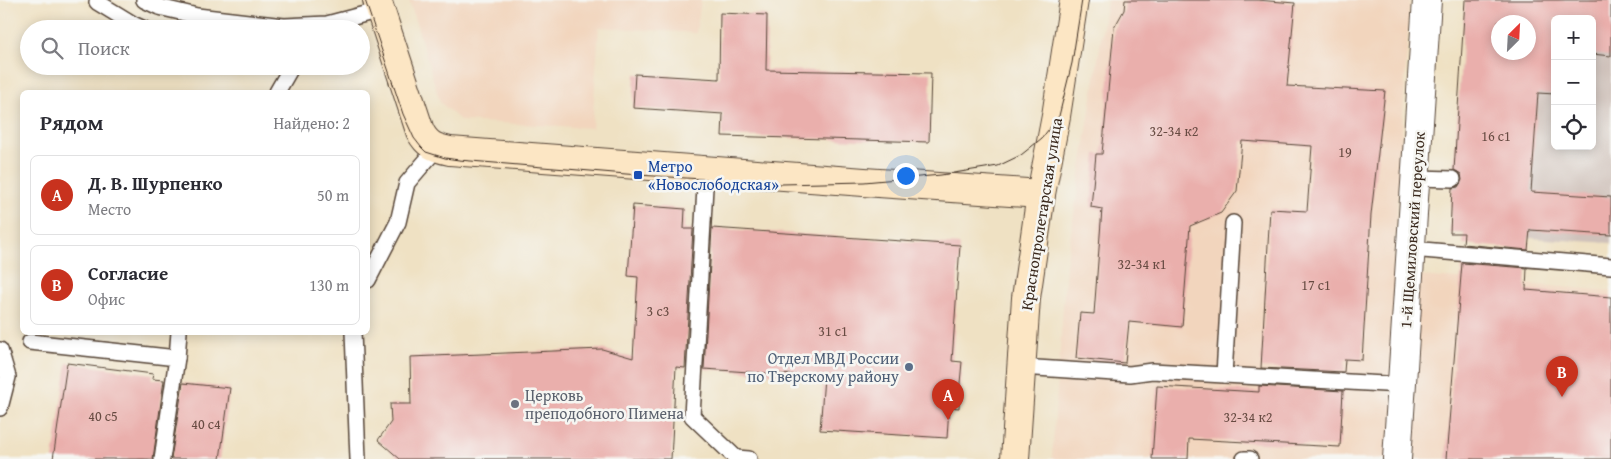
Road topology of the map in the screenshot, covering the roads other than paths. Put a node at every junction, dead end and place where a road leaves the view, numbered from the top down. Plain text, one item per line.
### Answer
1 (144, 0) edge
2 (1074, 0) edge
3 (1428, 0) edge
4 (97, 2) dead end
5 (378, 5) edge
6 (126, 20) edge
7 (232, 20) edge
8 (340, 20) edge
9 (287, 75) edge
10 (278, 90) edge
11 (437, 148) junction
12 (706, 170) junction
13 (1416, 178) junction
14 (1453, 179) dead end
15 (1041, 194) junction
16 (1233, 223) dead end
17 (1411, 249) junction
18 (1611, 266) edge
19 (370, 276) edge
20 (179, 335) edge
21 (353, 335) edge
22 (30, 342) dead end
23 (0, 350) edge
24 (177, 358) junction
25 (1021, 367) junction
26 (1224, 375) junction
27 (1402, 386) junction
28 (0, 408) edge
29 (162, 459) edge
30 (358, 459) edge
31 (749, 459) edge
32 (1015, 459) edge
33 (1244, 459) edge
34 (1250, 459) edge
35 (1397, 459) edge

1 - 7 lane
2 - 15 street, Краснопролетарская улица
3 - 13 street, 1-й Щемиловский переулок
4 - 6 lane
5 - 8 lane
5 - 11 street
9 - 10 lane
11 - 12 street
11 - 19 lane
12 - 15 street
12 - 31 lane
13 - 14 lane
13 - 17 street, 1-й Щемиловский переулок
15 - 25 street, Краснопролетарская улица
16 - 26 lane
17 - 18 lane
17 - 27 street, 1-й Щемиловский переулок
20 - 24 lane
21 - 30 lane
22 - 24 lane
23 - 28 lane
24 - 29 lane
25 - 26 lane
25 - 32 street, Краснопролетарская улица
26 - 27 lane
27 - 35 street, 1-й Щемиловский переулок
33 - 34 lane

